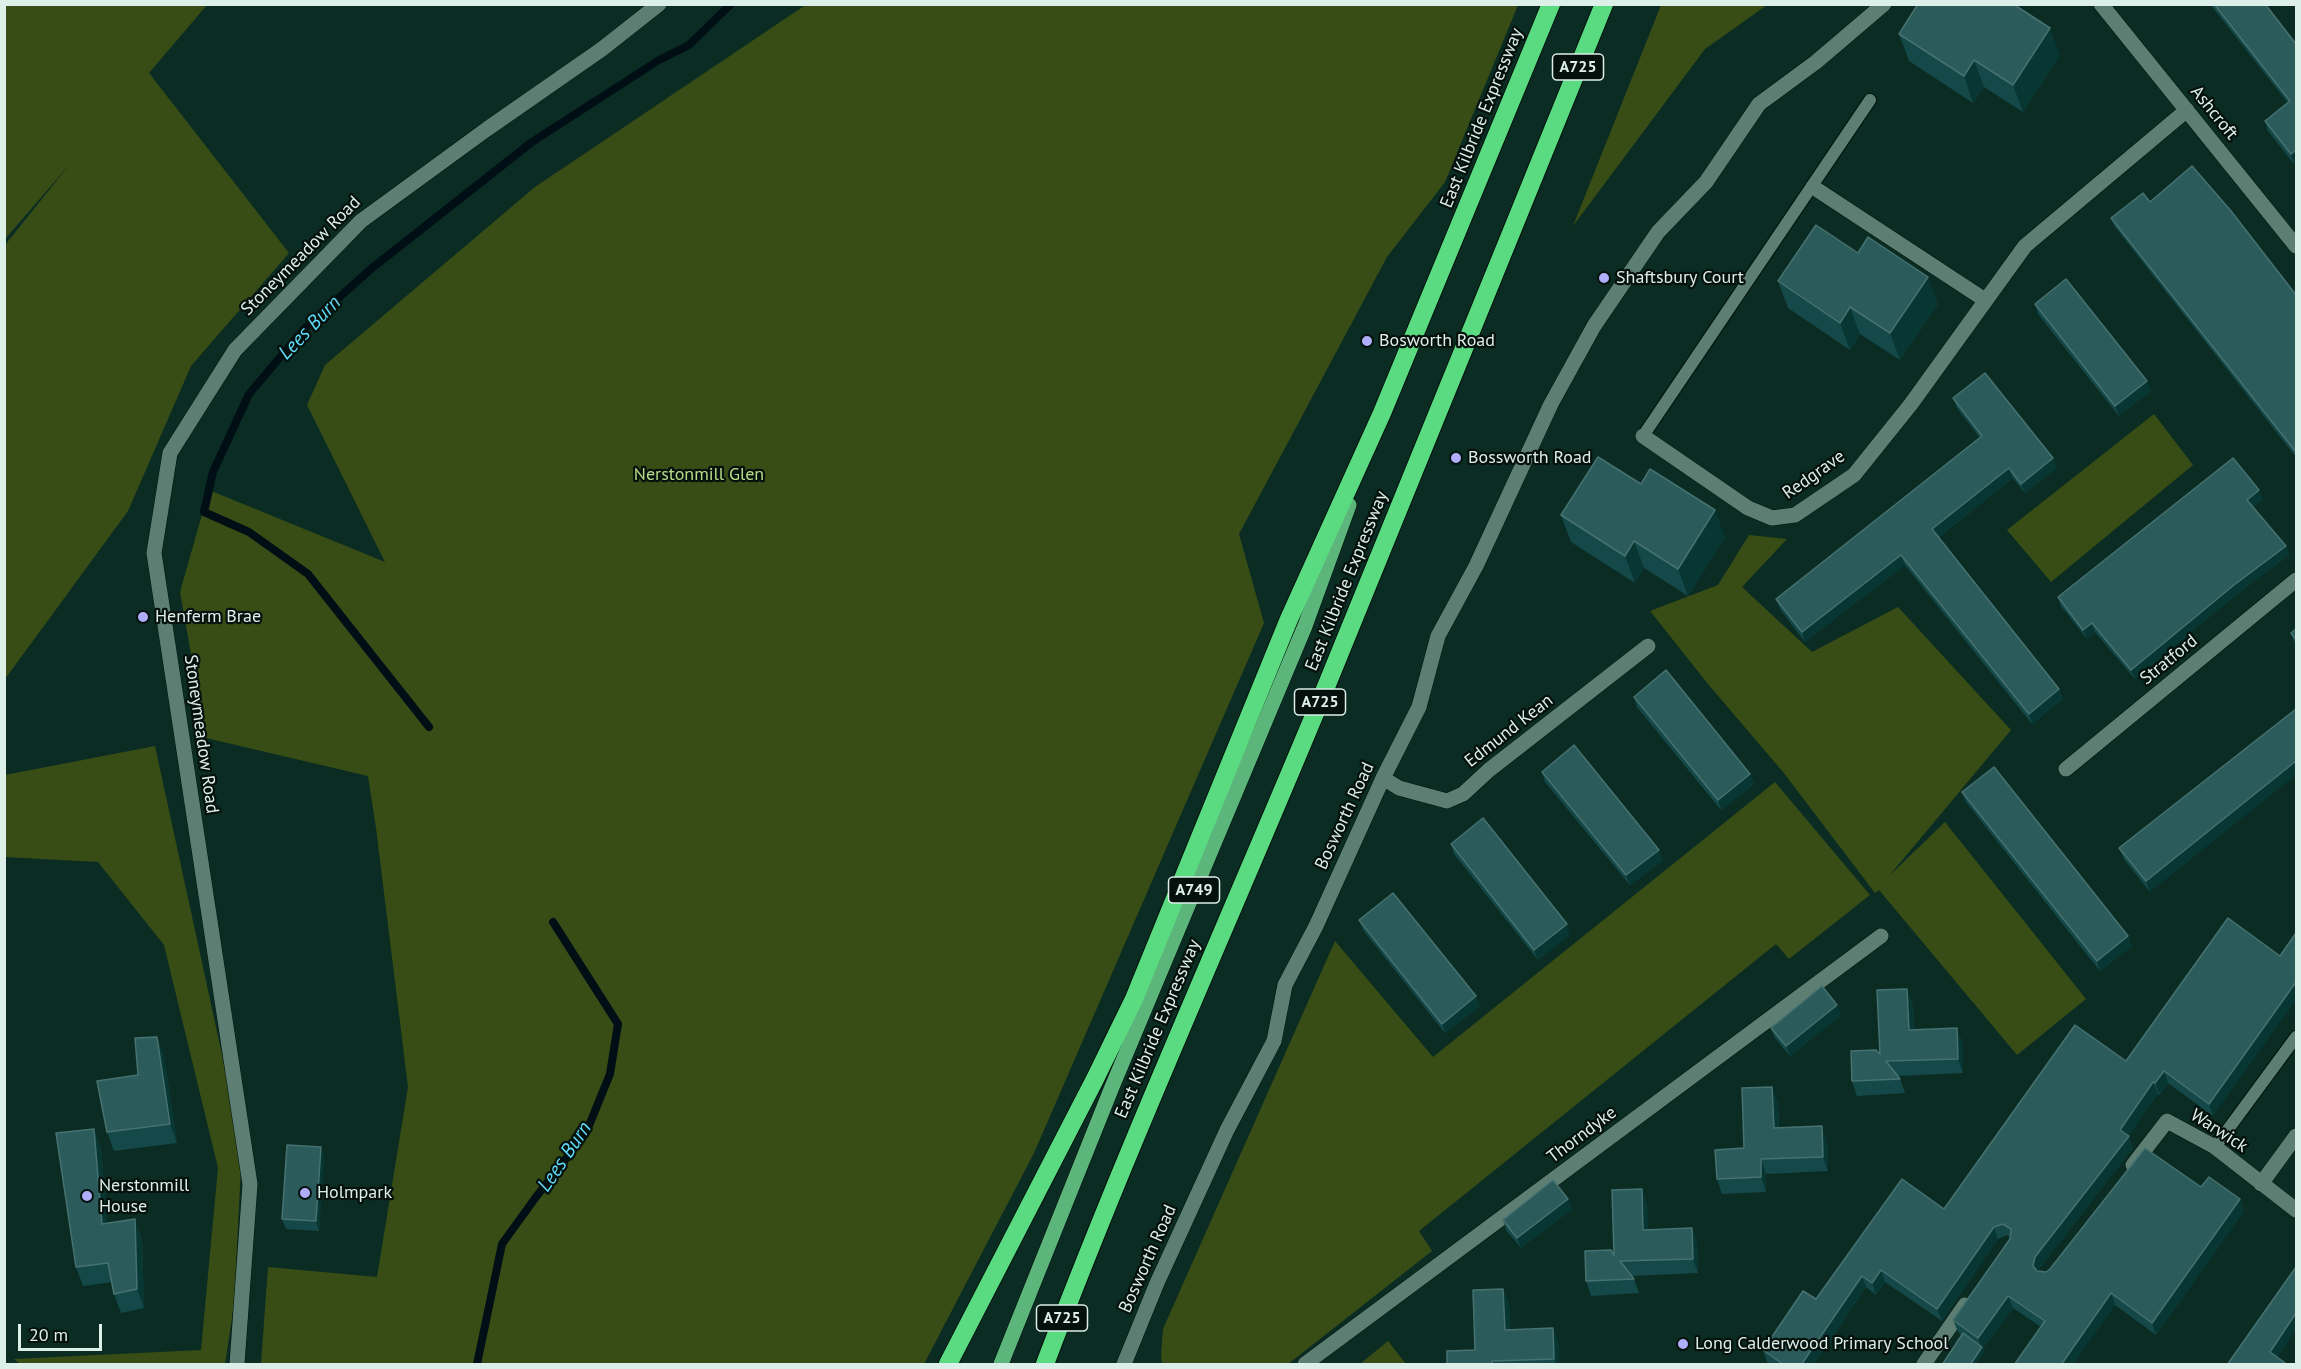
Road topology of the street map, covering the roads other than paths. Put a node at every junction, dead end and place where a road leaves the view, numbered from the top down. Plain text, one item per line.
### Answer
1 (659, 4) edge
2 (1551, 4) edge
3 (1604, 4) edge
4 (1884, 4) edge
5 (2101, 4) edge
6 (1870, 100) dead end
7 (2187, 110) junction
8 (1813, 187) junction
9 (2296, 246) edge
10 (1985, 300) junction
11 (1382, 413) junction
12 (1643, 436) joint
13 (2296, 580) edge
14 (1648, 646) dead end
15 (2066, 769) dead end
16 (1383, 778) junction
17 (1881, 936) dead end
18 (2296, 1038) edge
19 (2296, 1136) edge
20 (2216, 1147) junction
21 (2125, 1175) edge
22 (2260, 1184) junction
23 (2296, 1210) edge
24 (1080, 1271) junction
25 (1974, 1291) edge
26 (237, 1365) edge
27 (948, 1365) edge
28 (1001, 1365) edge
29 (1039, 1365) edge
30 (1045, 1365) edge
31 (1124, 1365) edge
32 (1305, 1365) edge
33 (1924, 1365) edge

1 - 26 street, Stoneymeadow Road
2 - 11 highway, East Kilbride Expressway / A725
3 - 24 highway, East Kilbride Expressway / A725
4 - 16 street, Bosworth Road
5 - 7 street, Ashcroft
6 - 8 lane
7 - 9 street, Ashcroft
7 - 10 street, Redgrave
8 - 10 street
8 - 12 lane
10 - 12 street, Redgrave
11 - 27 highway, East Kilbride Expressway / A725
11 - 28 main road, East Kilbride Expressway / A749
13 - 15 street, Stratford
14 - 16 street, Edmund Kean
16 - 31 street, Bosworth Road
17 - 32 street, Thorndyke
18 - 20 lane
19 - 22 street
20 - 21 street, Warwick
20 - 22 street, Warwick
22 - 23 street, Warwick
24 - 29 main road, East Kilbride Expressway
24 - 30 highway, East Kilbride Expressway / A725
25 - 33 street

